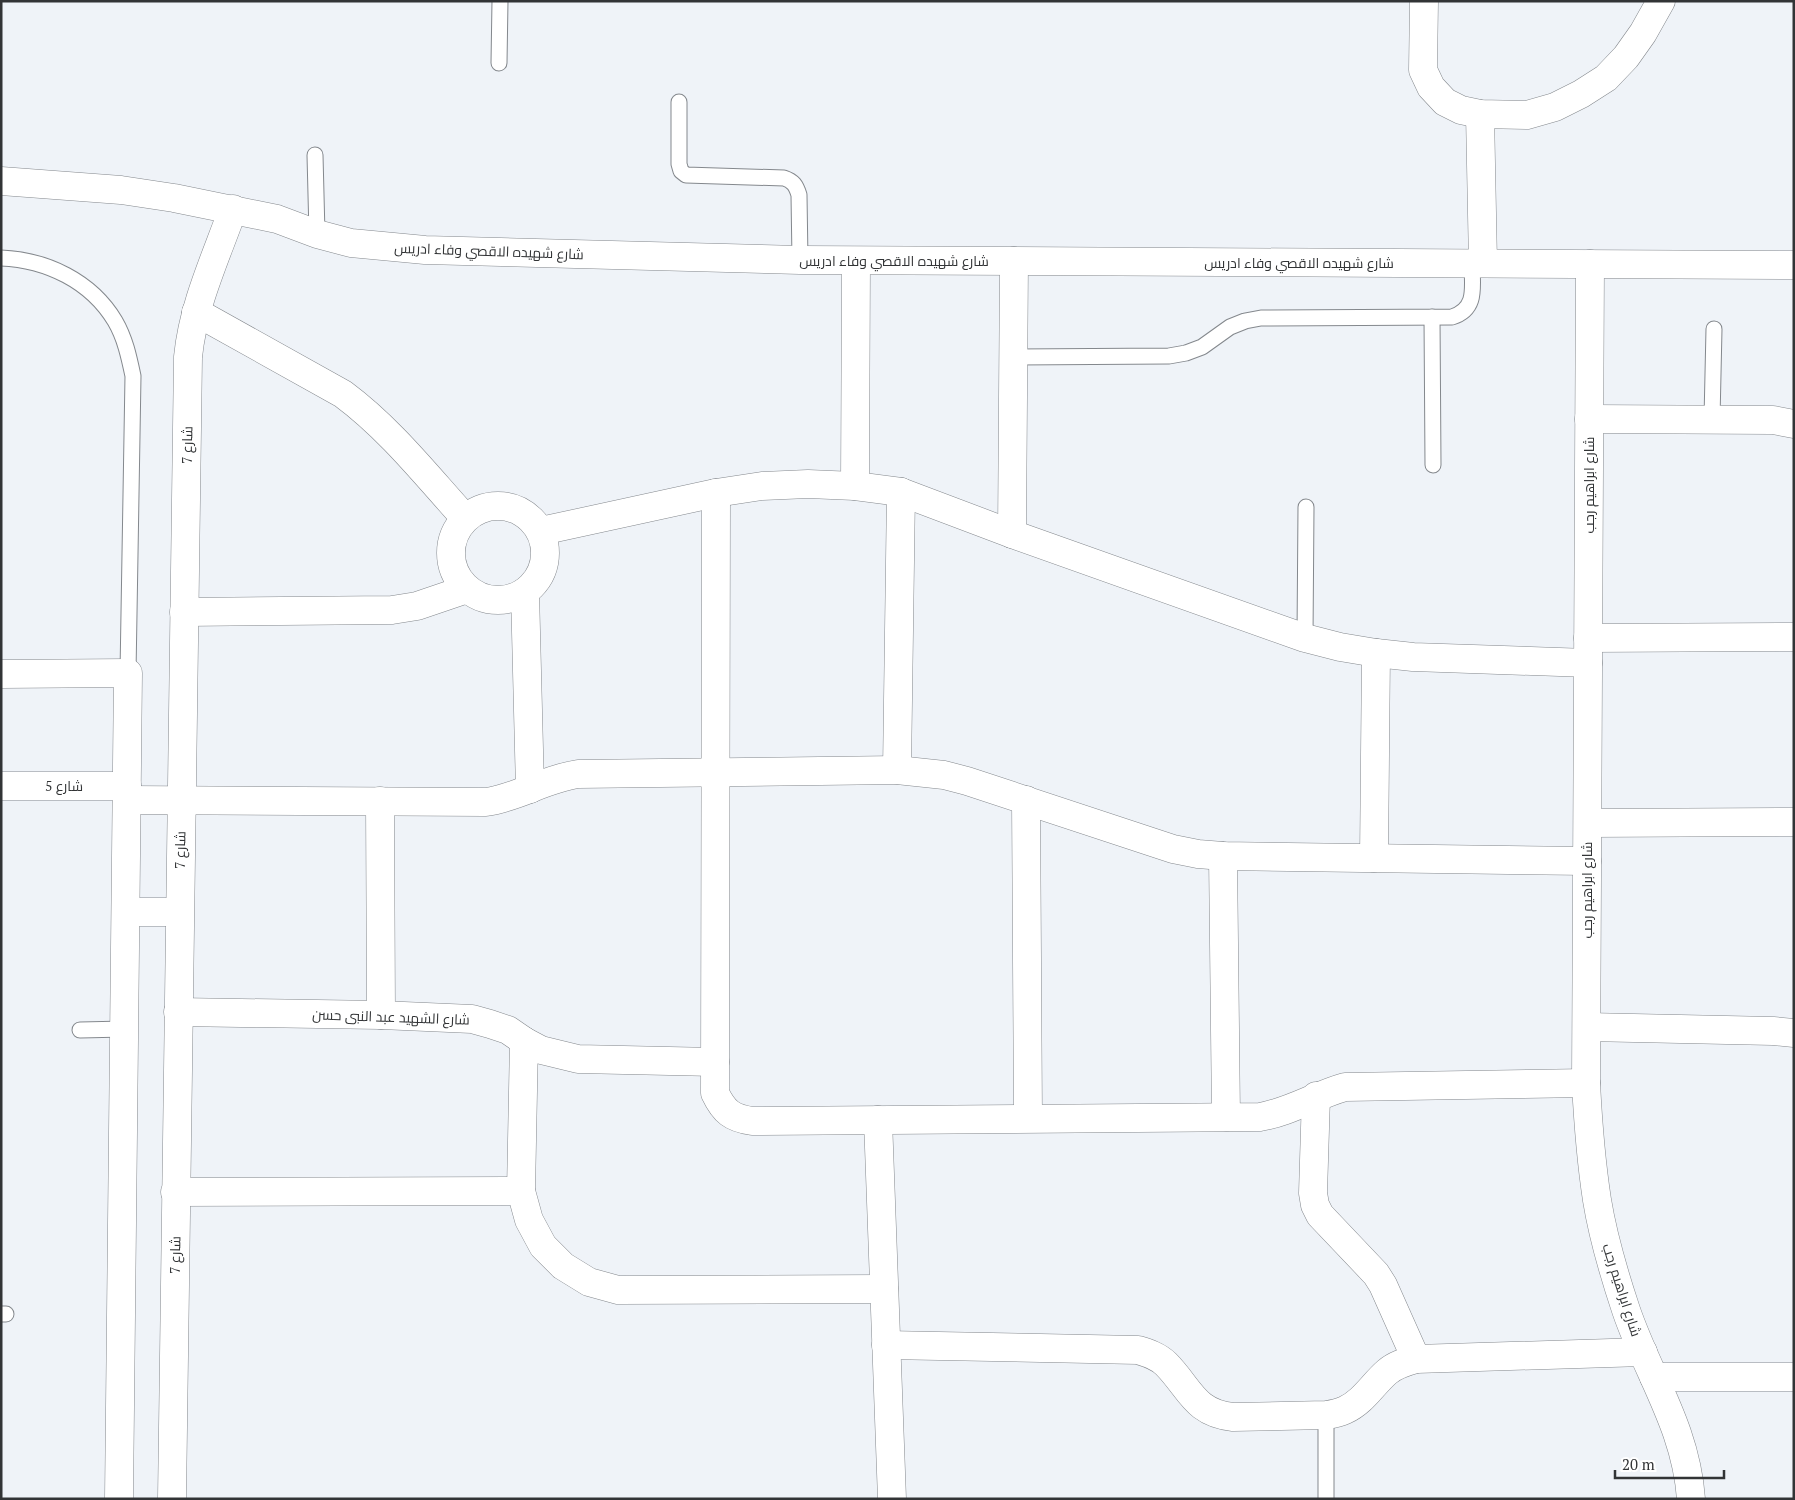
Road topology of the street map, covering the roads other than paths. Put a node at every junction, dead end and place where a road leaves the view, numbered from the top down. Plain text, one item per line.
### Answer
1 (500, 1) edge
2 (1424, 1) edge
3 (1661, 1) edge
4 (499, 64) dead end
5 (679, 102) dead end
6 (1480, 114) junction
7 (315, 155) dead end
8 (1, 181) edge
9 (233, 209) junction
10 (318, 234) junction
11 (1, 258) edge
12 (800, 260) junction
13 (856, 260) junction
14 (1014, 261) junction
15 (1477, 264) junction
16 (1590, 264) junction
17 (1794, 265) edge
18 (196, 312) junction
19 (1432, 317) junction
20 (1714, 329) dead end
21 (1014, 357) junction
22 (1589, 418) junction
23 (1712, 419) junction
24 (1794, 424) edge
25 (1433, 465) dead end
26 (855, 486) junction
27 (900, 492) junction
28 (716, 493) junction
29 (1306, 506) dead end
30 (465, 518) junction
31 (541, 531) junction
32 (1012, 534) junction
33 (467, 588) junction
34 (525, 592) junction
35 (184, 612) junction
36 (1794, 637) edge
37 (1305, 638) junction
38 (1588, 651) junction
39 (1376, 653) junction
40 (128, 673) junction
41 (1, 674) edge
42 (897, 770) junction
43 (716, 772) junction
44 (1, 786) edge
45 (530, 789) junction
46 (127, 793) junction
47 (181, 800) junction
48 (1026, 800) junction
49 (380, 801) junction
50 (1794, 822) edge
51 (1588, 823) junction
52 (1223, 856) junction
53 (1374, 858) junction
54 (1588, 861) junction
55 (126, 912) junction
56 (180, 912) junction
57 (178, 1012) junction
58 (381, 1015) junction
59 (1587, 1027) junction
60 (125, 1029) junction
61 (80, 1030) dead end
62 (1794, 1033) edge
63 (524, 1041) junction
64 (715, 1062) junction
65 (1586, 1083) junction
66 (1316, 1096) junction
67 (1226, 1117) junction
68 (1028, 1118) junction
69 (878, 1120) junction
70 (522, 1191) junction
71 (176, 1192) junction
72 (884, 1289) junction
73 (886, 1345) junction
74 (1643, 1352) junction
75 (1416, 1359) junction
76 (1654, 1377) junction
77 (1794, 1378) edge
78 (1326, 1415) junction
79 (119, 1499) edge
80 (172, 1499) edge
81 (892, 1499) edge
82 (1326, 1499) edge
83 (1691, 1499) edge

1 - 4 lane
2 - 6 street
3 - 6 street
5 - 12 lane
6 - 15 street
7 - 10 lane
8 - 9 street, شارع شهيده الاقصي وفاء ادريس
9 - 10 street, شارع شهيده الاقصي وفاء ادريس
9 - 18 street, شارع 7
10 - 12 street, شارع شهيده الاقصي وفاء ادريس
11 - 40 lane
12 - 13 street, شارع شهيده الاقصي وفاء ادريس
13 - 14 street, شارع شهيده الاقصي وفاء ادريس
13 - 26 street
14 - 15 street, شارع شهيده الاقصي وفاء ادريس
14 - 21 street
15 - 16 street, شارع شهيده الاقصي وفاء ادريس
15 - 19 lane
16 - 17 street, شارع شهيده الاقصي وفاء ادريس
16 - 22 street, شارع ابراهيم رجب
18 - 30 street
18 - 35 street, شارع 7
19 - 21 lane
19 - 25 lane
20 - 23 lane
21 - 32 street
22 - 23 street
22 - 38 street, شارع ابراهيم رجب
23 - 24 street
26 - 27 street
26 - 28 street
27 - 32 street
27 - 42 street
28 - 31 street
28 - 43 street
29 - 37 lane
30 - 31 street
30 - 33 street
31 - 34 street
32 - 37 street
33 - 34 street
33 - 35 street
34 - 45 street
35 - 47 street, شارع 7
36 - 38 street
37 - 39 street
38 - 39 street
38 - 51 street, شارع ابراهيم رجب
39 - 53 street
40 - 41 street
40 - 46 street
42 - 43 street, شارع 5
42 - 48 street, شارع 5
43 - 45 street, شارع 5
43 - 64 street
44 - 46 street, شارع 5
45 - 49 street, شارع 5
46 - 47 street, شارع 5
46 - 55 street
47 - 49 street, شارع 5
47 - 56 street, شارع 7
48 - 52 street, شارع 5
48 - 68 street
49 - 58 street
50 - 51 street
51 - 54 street, شارع ابراهيم رجب
52 - 53 street, شارع 5
52 - 67 street
53 - 54 street, شارع 5
54 - 59 street, شارع ابراهيم رجب
55 - 56 street
55 - 60 street
56 - 57 street, شارع 7
57 - 58 street, شارع الشهيد عبد النبى حسن
57 - 71 street, شارع 7
58 - 63 street, شارع الشهيد عبد النبى حسن
59 - 62 street
59 - 65 street, شارع ابراهيم رجب
60 - 61 lane
60 - 79 street
63 - 64 street, شارع الشهيد عبد النبى حسن
63 - 70 street
64 - 69 street
65 - 66 street
65 - 74 street, شارع ابراهيم رجب
66 - 67 street
66 - 75 street
67 - 68 street
68 - 69 street
69 - 72 street
70 - 71 street
70 - 72 street
71 - 80 street, شارع 7
72 - 73 street
73 - 78 street
73 - 81 street
74 - 75 street
74 - 76 street, شارع ابراهيم رجب
75 - 78 street
76 - 77 street
76 - 83 street, شارع ابراهيم رجب
78 - 82 lane

